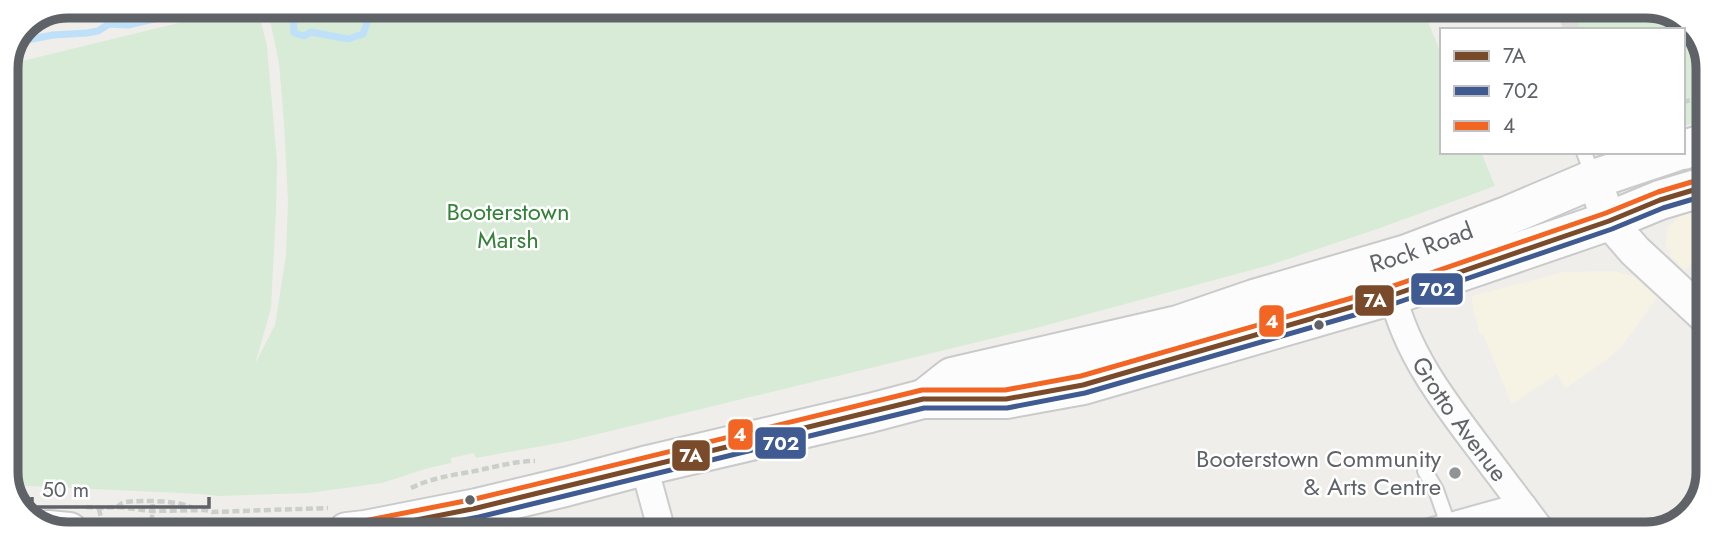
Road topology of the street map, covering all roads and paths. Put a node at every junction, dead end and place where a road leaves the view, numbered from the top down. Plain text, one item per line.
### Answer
1 (1663, 154) edge
2 (1589, 166) edge
3 (1695, 189) edge
4 (1609, 220) junction
5 (1393, 295) junction
6 (1696, 307) edge
7 (923, 399) junction
8 (644, 466) junction
9 (478, 470) dead end
10 (1425, 471) dead end
11 (405, 491) dead end
12 (153, 506) junction
13 (1523, 506) junction
14 (117, 507) junction
15 (99, 508) junction
16 (194, 510) junction
17 (46, 516) edge
18 (77, 519) edge
19 (102, 522) edge
20 (152, 522) edge
21 (325, 522) edge
22 (376, 522) edge
23 (659, 522) edge
24 (1438, 522) edge
25 (1466, 522) edge
26 (1535, 522) edge

1 - 2 main road, Rock Road
2 - 4 street
2 - 7 main road, Rock Road
3 - 4 main road, Rock Road
4 - 5 main road, Rock Road
4 - 6 street
5 - 7 main road, Rock Road
5 - 13 street, Grotto Avenue
7 - 8 main road, Rock Road
8 - 22 main road, Rock Road
8 - 23 street
9 - 11 path
10 - 24 lane
12 - 14 path
12 - 14 path
12 - 16 path
12 - 16 path
12 - 20 path
13 - 25 street
13 - 26 street, Grotto Avenue
14 - 15 path
15 - 18 path
15 - 19 path
16 - 21 path
17 - 18 main road

